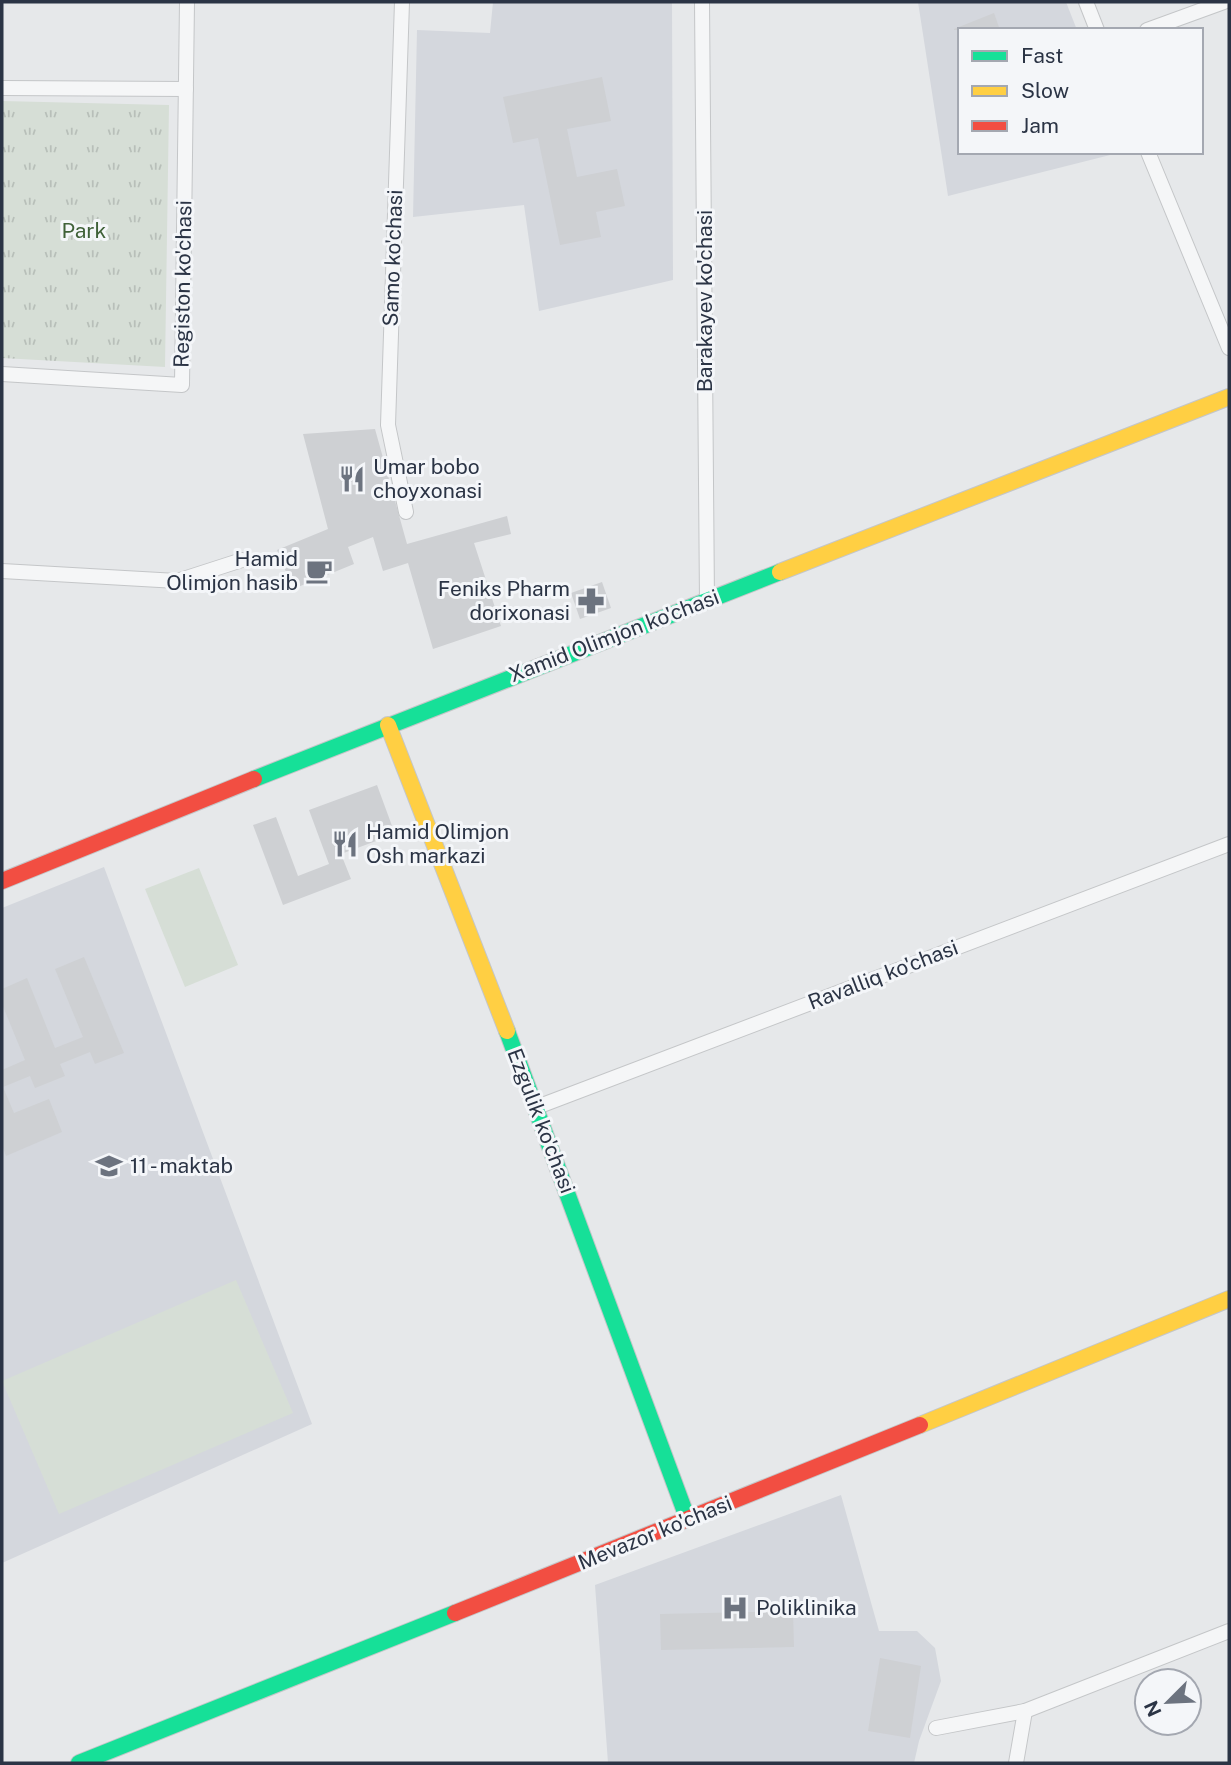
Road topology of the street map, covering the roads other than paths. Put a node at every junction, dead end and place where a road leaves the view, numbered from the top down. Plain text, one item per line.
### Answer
1 (187, 2) edge
2 (402, 2) edge
3 (702, 2) edge
4 (1086, 2) edge
5 (1224, 2) edge
6 (1096, 28) edge
7 (1152, 28) edge
8 (2, 88) edge
9 (186, 89) junction
10 (1149, 154) edge
11 (1229, 348) edge
12 (2, 374) edge
13 (1229, 397) edge
14 (406, 512) dead end
15 (242, 559) dead end
16 (2, 571) edge
17 (707, 601) junction
18 (388, 724) junction
19 (1229, 844) edge
20 (2, 881) edge
21 (537, 1107) junction
22 (1229, 1299) edge
23 (688, 1520) junction
24 (1229, 1631) edge
25 (1025, 1711) junction
26 (936, 1728) dead end
27 (79, 1763) edge
28 (1016, 1763) edge

1 - 9 street, Registon ko'chasi
2 - 14 street, Samo ko'chasi
3 - 17 street, Barakayev ko'chasi
4 - 6 street
5 - 7 street
8 - 9 street
9 - 12 street, Registon ko'chasi
10 - 11 street
13 - 17 street, Xamid Olimjon ko'chasi
15 - 16 street
17 - 18 street, Xamid Olimjon ko'chasi
18 - 20 street, Xamid Olimjon ko'chasi
18 - 21 street, Ezgulik ko'chasi
19 - 21 street, Ravalliq ko'chasi
21 - 23 street, Ezgulik ko'chasi
22 - 23 street, Mevazor ko'chasi
23 - 27 street, Mevazor ko'chasi
24 - 25 street
25 - 26 street
25 - 28 street

